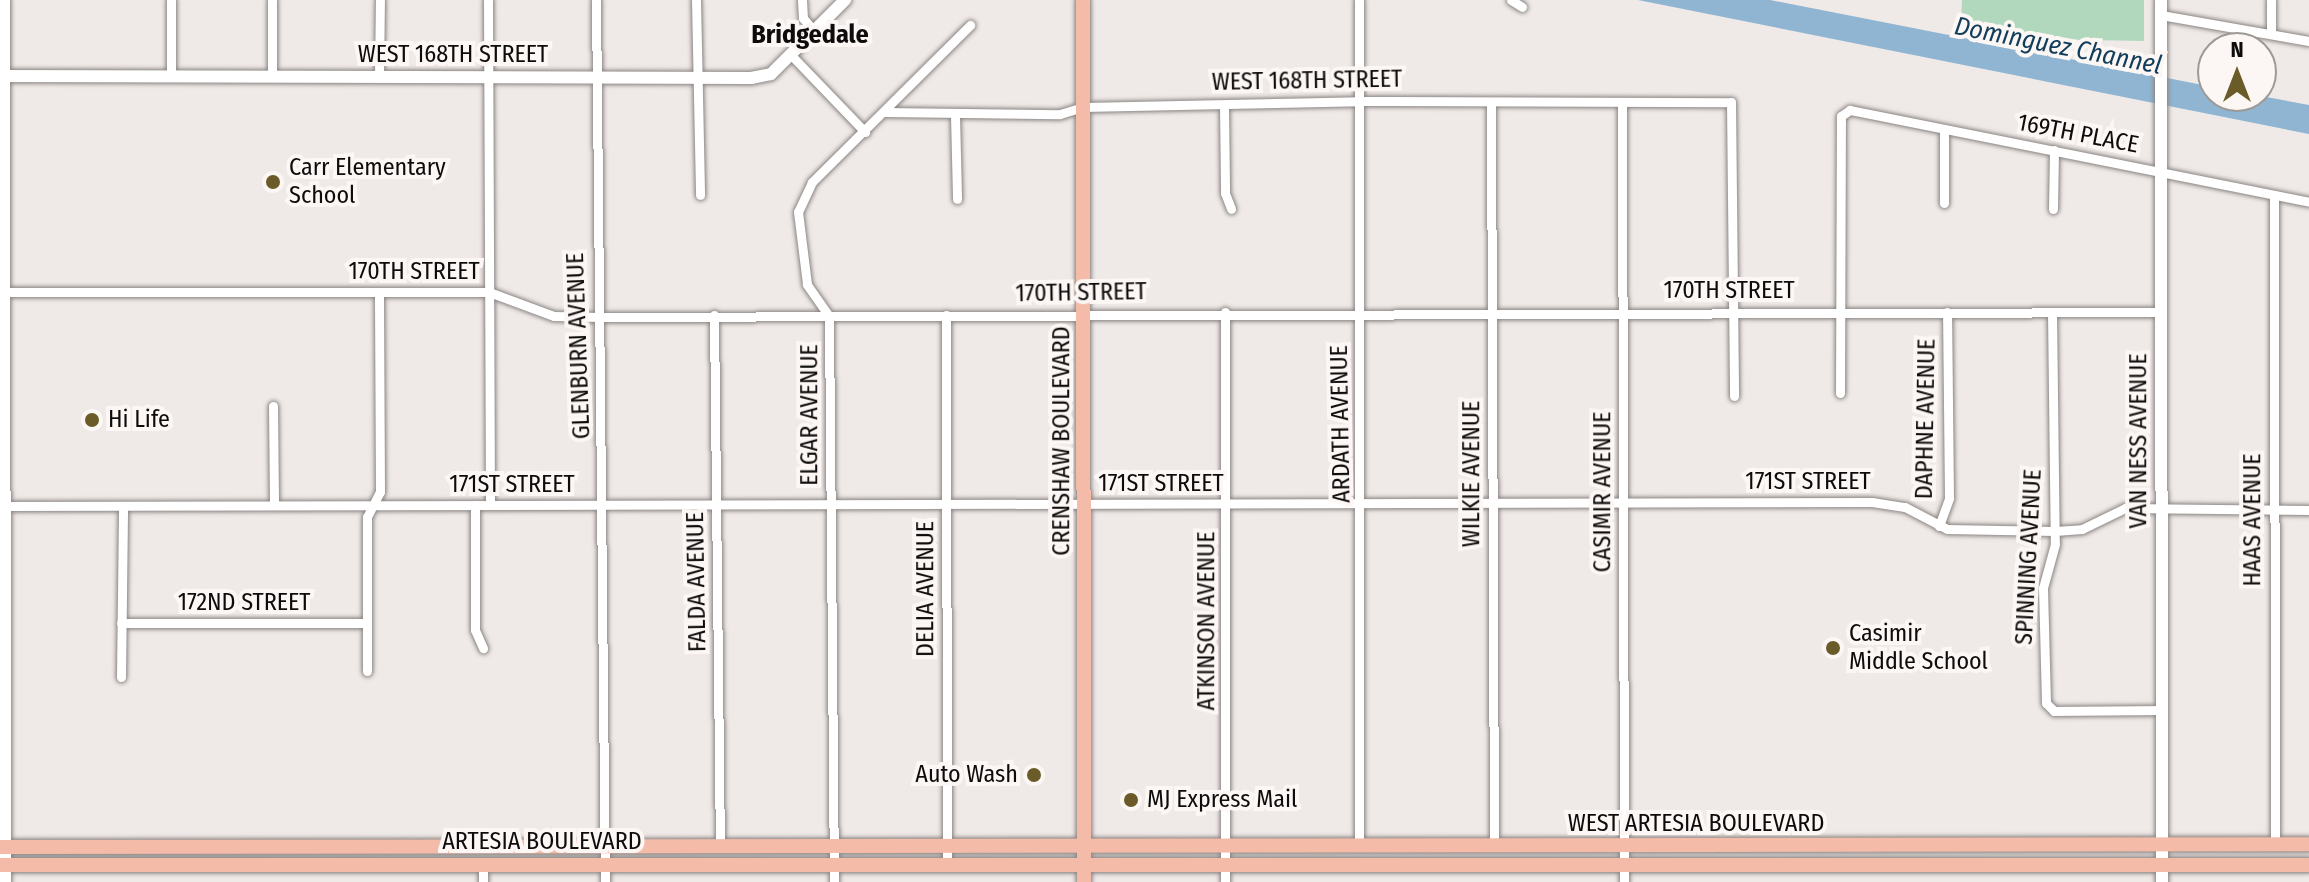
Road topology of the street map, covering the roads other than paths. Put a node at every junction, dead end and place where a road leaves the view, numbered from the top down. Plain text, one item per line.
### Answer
1 (4, 0) edge
2 (171, 0) edge
3 (272, 0) edge
4 (380, 0) edge
5 (488, 0) edge
6 (596, 0) edge
7 (696, 0) edge
8 (802, 0) edge
9 (845, 0) edge
10 (1083, 0) edge
11 (1359, 0) edge
12 (1511, 0) edge
13 (2161, 0) edge
14 (2271, 0) edge
15 (1522, 7) dead end
16 (2161, 15) junction
17 (970, 25) dead end
18 (814, 31) junction
19 (2265, 32) edge
20 (2271, 32) edge
21 (2277, 34) edge
22 (2309, 41) edge
23 (791, 55) junction
24 (2, 76) edge
25 (171, 77) junction
26 (272, 77) junction
27 (379, 77) junction
28 (488, 77) junction
29 (596, 78) junction
30 (696, 78) junction
31 (1360, 101) junction
32 (1491, 102) junction
33 (1622, 102) junction
34 (1224, 105) junction
35 (1083, 107) junction
36 (886, 112) junction
37 (955, 115) junction
38 (1944, 129) junction
39 (865, 132) junction
40 (2054, 150) junction
41 (2162, 171) junction
42 (700, 195) dead end
43 (2274, 195) junction
44 (957, 199) dead end
45 (2309, 202) edge
46 (1944, 203) dead end
47 (1231, 209) dead end
48 (2053, 209) dead end
49 (7, 292) junction
50 (379, 292) junction
51 (489, 292) junction
52 (1493, 311) junction
53 (1623, 311) junction
54 (1732, 311) junction
55 (1840, 311) junction
56 (1225, 312) junction
57 (1947, 312) junction
58 (2052, 312) junction
59 (2161, 312) junction
60 (1084, 313) junction
61 (1359, 313) junction
62 (714, 315) junction
63 (946, 315) junction
64 (829, 316) junction
65 (600, 317) junction
66 (1840, 393) dead end
67 (1734, 396) dead end
68 (273, 406) dead end
69 (1623, 502) junction
70 (946, 503) junction
71 (1084, 503) junction
72 (1362, 503) junction
73 (716, 504) junction
74 (830, 504) junction
75 (1227, 504) junction
76 (1492, 504) junction
77 (274, 505) junction
78 (377, 505) junction
79 (475, 505) junction
80 (490, 505) junction
81 (603, 505) junction
82 (2, 506) edge
83 (123, 506) junction
84 (2161, 508) junction
85 (2273, 510) junction
86 (2309, 510) edge
87 (1939, 526) junction
88 (2055, 531) junction
89 (121, 623) junction
90 (367, 623) junction
91 (2, 626) edge
92 (483, 648) dead end
93 (367, 671) dead end
94 (121, 677) dead end
95 (2162, 710) junction
96 (2162, 844) junction
97 (2275, 844) junction
98 (2309, 844) edge
99 (1225, 846) junction
100 (1494, 846) junction
101 (1624, 846) junction
102 (3, 847) edge
103 (833, 847) junction
104 (947, 847) junction
105 (1084, 847) junction
106 (1359, 847) junction
107 (720, 848) junction
108 (606, 856) junction
109 (483, 864) junction
110 (833, 864) junction
111 (947, 864) junction
112 (1624, 864) junction
113 (2162, 864) junction
114 (3, 865) edge
115 (1084, 865) junction
116 (1225, 865) junction
117 (2309, 865) edge
118 (5, 882) edge
119 (483, 882) edge
120 (605, 882) edge
121 (834, 882) edge
122 (1084, 882) edge
123 (1225, 882) edge
124 (1624, 882) edge
125 (2162, 882) edge

1 - 24 street
2 - 25 street
3 - 26 street
4 - 27 street
5 - 28 street
6 - 29 street, GLENBURN AVENUE
7 - 30 street
8 - 18 street
9 - 18 street, WEST 168TH STREET
10 - 35 main road, CRENSHAW BOULEVARD
11 - 31 street, ARDATH AVENUE
12 - 15 street
13 - 16 street, VAN NESS AVENUE
14 - 20 street
16 - 19 street
16 - 41 street, VAN NESS AVENUE
17 - 36 street, ELGAR AVENUE
18 - 23 street, WEST 168TH STREET
21 - 22 street
23 - 30 street, WEST 168TH STREET
23 - 39 street
24 - 25 street, WEST 168TH STREET
24 - 49 street
25 - 26 street, WEST 168TH STREET
26 - 27 street, WEST 168TH STREET
27 - 28 street, WEST 168TH STREET
28 - 29 street, WEST 168TH STREET
28 - 51 street
29 - 30 street, WEST 168TH STREET
29 - 65 street, GLENBURN AVENUE
30 - 42 street
31 - 32 street, WEST 168TH STREET
31 - 34 street, WEST 168TH STREET
31 - 61 street, ARDATH AVENUE
32 - 33 street, WEST 168TH STREET
32 - 52 street, WILKIE AVENUE
33 - 53 street, CASIMIR AVENUE
33 - 54 street, WEST 168TH STREET
34 - 35 street, WEST 168TH STREET
34 - 47 street
35 - 37 street, WEST 168TH STREET
35 - 60 main road, CRENSHAW BOULEVARD
36 - 37 street, WEST 168TH STREET
36 - 39 street, ELGAR AVENUE
37 - 44 street
38 - 40 street, 169TH PLACE
38 - 46 street
38 - 55 street, 169TH PLACE
39 - 64 street, ELGAR AVENUE
40 - 41 street, 169TH PLACE
40 - 48 street
41 - 43 street, 169TH PLACE
41 - 59 street, VAN NESS AVENUE
43 - 45 street, 169TH PLACE
43 - 85 street, HAAS AVENUE
49 - 50 street, 170TH STREET
49 - 82 street
50 - 51 street, 170TH STREET
50 - 78 street
51 - 65 street, 170TH STREET
51 - 80 street
52 - 53 street, 170TH STREET
52 - 61 street, 170TH STREET
52 - 76 street, WILKIE AVENUE
53 - 54 street, 170TH STREET
53 - 69 street, CASIMIR AVENUE
54 - 55 street, 170TH STREET
54 - 67 street
55 - 57 street, 170TH STREET
55 - 66 street
56 - 60 street, 170TH STREET
56 - 61 street, 170TH STREET
56 - 75 street, ATKINSON AVENUE
57 - 58 street, 170TH STREET
57 - 87 street, DAPHNE AVENUE
58 - 59 street, 170TH STREET
58 - 88 street, SPINNING AVENUE
59 - 84 street, VAN NESS AVENUE
60 - 63 street, 170TH STREET
60 - 71 main road, CRENSHAW BOULEVARD
61 - 72 street, ARDATH AVENUE
62 - 64 street, 170TH STREET
62 - 65 street, 170TH STREET
62 - 73 street, FALDA AVENUE
63 - 64 street, 170TH STREET
63 - 70 street, DELIA AVENUE
64 - 74 street, ELGAR AVENUE
65 - 81 street, GLENBURN AVENUE
68 - 77 street
69 - 76 street, 171ST STREET
69 - 87 street, 171ST STREET
69 - 101 street, CASIMIR AVENUE
70 - 71 street, 171ST STREET
70 - 74 street, 171ST STREET
70 - 104 street, DELIA AVENUE
71 - 75 street, 171ST STREET
71 - 105 main road, CRENSHAW BOULEVARD
72 - 75 street, 171ST STREET
72 - 76 street, 171ST STREET
72 - 106 street, ARDATH AVENUE
73 - 74 street, 171ST STREET
73 - 81 street, 171ST STREET
73 - 107 street, FALDA AVENUE
74 - 103 street, ELGAR AVENUE
75 - 99 street, ATKINSON AVENUE
76 - 100 street, WILKIE AVENUE
77 - 78 street, 171ST STREET
77 - 83 street, 171ST STREET
78 - 79 street, 171ST STREET
78 - 90 street
79 - 80 street, 171ST STREET
79 - 92 street
80 - 81 street, 171ST STREET
81 - 108 street, GLENBURN AVENUE
82 - 83 street, 171ST STREET
82 - 91 street
83 - 89 street
84 - 85 street, 171ST STREET
84 - 88 street, 171ST STREET
84 - 95 street, VAN NESS AVENUE
85 - 86 street, 171ST STREET
85 - 97 street, HAAS AVENUE
87 - 88 street, 171ST STREET
88 - 95 street, SPINNING AVENUE
89 - 90 street, 172ND STREET
89 - 94 street
90 - 93 street
91 - 102 street
95 - 96 street, VAN NESS AVENUE
96 - 97 main road, WEST ARTESIA BOULEVARD
96 - 101 main road, WEST ARTESIA BOULEVARD
96 - 113 street, VAN NESS AVENUE
97 - 98 main road, WEST ARTESIA BOULEVARD
99 - 105 main road, WEST ARTESIA BOULEVARD
99 - 106 main road, WEST ARTESIA BOULEVARD
99 - 116 street, ATKINSON AVENUE
100 - 101 main road, WEST ARTESIA BOULEVARD
100 - 106 main road, WEST ARTESIA BOULEVARD
101 - 112 street, CASIMIR AVENUE
102 - 108 main road, ARTESIA BOULEVARD
102 - 114 street
103 - 104 main road, ARTESIA BOULEVARD
103 - 107 main road, ARTESIA BOULEVARD
103 - 110 street, ELGAR AVENUE
104 - 105 main road, ARTESIA BOULEVARD
104 - 111 street, DELIA AVENUE
105 - 115 main road, CRENSHAW BOULEVARD
107 - 108 main road, ARTESIA BOULEVARD
108 - 109 main road, ARTESIA BOULEVARD
108 - 110 main road, ARTESIA BOULEVARD
108 - 120 street, GLENBURN AVENUE
109 - 114 main road, ARTESIA BOULEVARD
109 - 119 street
110 - 111 main road, ARTESIA BOULEVARD
110 - 121 street, ELGAR AVENUE
111 - 115 main road, ARTESIA BOULEVARD
112 - 113 main road, WEST ARTESIA BOULEVARD
112 - 116 main road, WEST ARTESIA BOULEVARD
112 - 124 street, CASIMIR AVENUE
113 - 117 main road, WEST ARTESIA BOULEVARD
113 - 125 street, VAN NESS AVENUE
114 - 118 street
115 - 116 main road, WEST ARTESIA BOULEVARD
115 - 122 main road, CRENSHAW BOULEVARD
116 - 123 street, ATKINSON AVENUE

